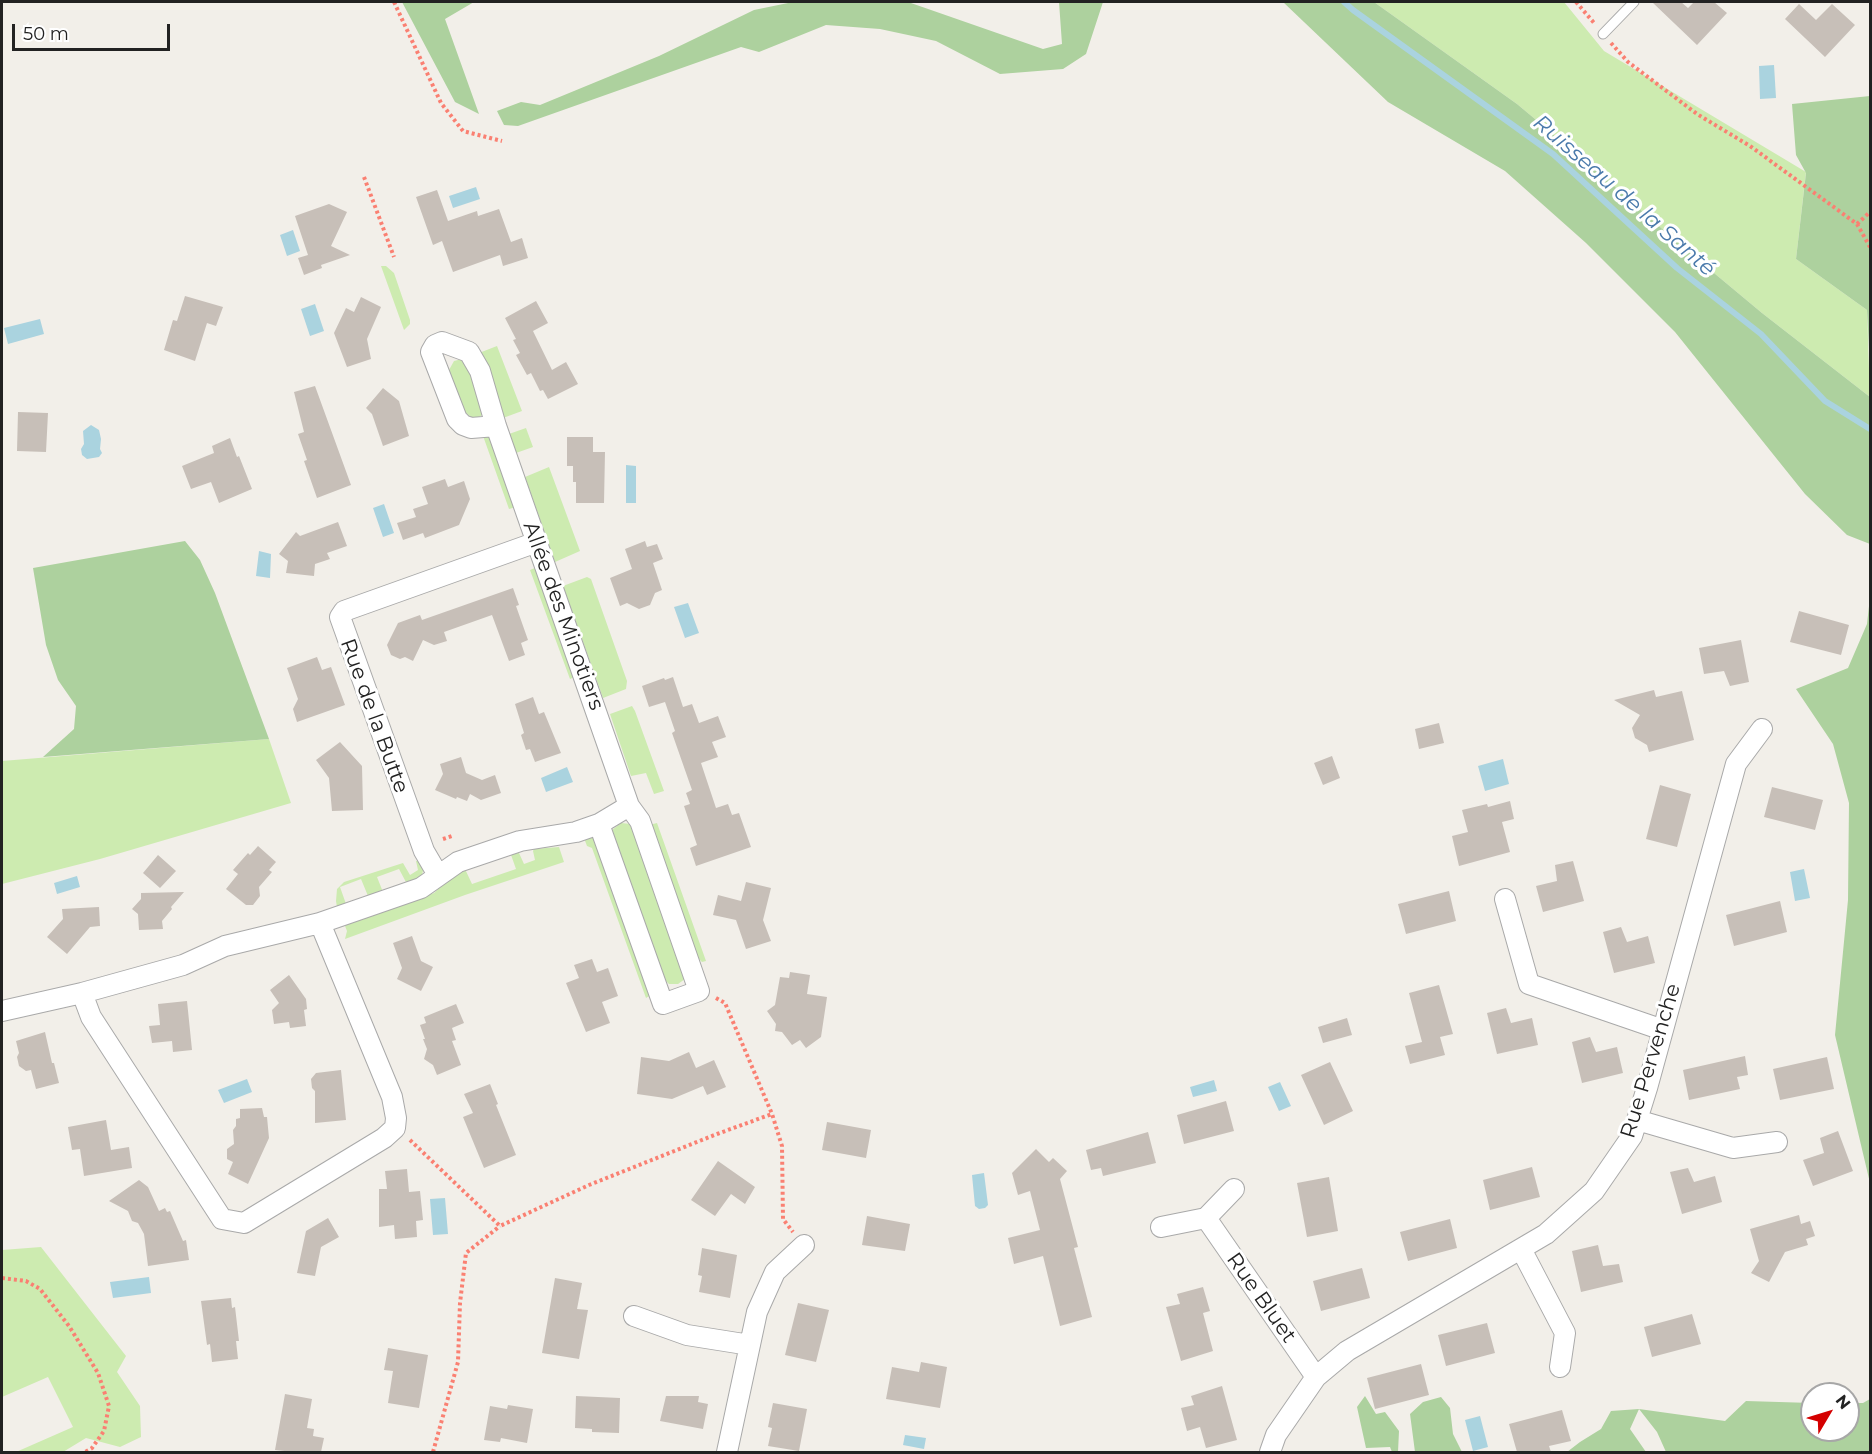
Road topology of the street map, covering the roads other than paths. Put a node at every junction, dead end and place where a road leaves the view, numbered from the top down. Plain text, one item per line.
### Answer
1 (1634, 2) edge
2 (1603, 34) road end
3 (496, 426) dead end
4 (537, 542) junction
5 (1762, 729) dead end
6 (629, 806) junction
7 (599, 824) junction
8 (438, 875) junction
9 (1505, 899) dead end
10 (320, 923) junction
11 (82, 993) junction
12 (2, 1011) edge
13 (1663, 1030) junction
14 (1637, 1120) junction
15 (1777, 1142) dead end
16 (1234, 1189) dead end
17 (1206, 1218) junction
18 (1161, 1227) dead end
19 (804, 1245) road end
20 (1521, 1249) junction
21 (634, 1316) dead end
22 (750, 1345) junction
23 (1560, 1367) dead end
24 (1316, 1377) junction
25 (727, 1452) edge
26 (1270, 1452) edge

1 - 2 lane
3 - 4 street, Allée des Minotiers
4 - 6 street, Allée des Minotiers
4 - 8 street, Rue de la Butte
5 - 13 street, Rue Pervenche
6 - 7 street
6 - 7 street, Allée des Minotiers
7 - 8 street
8 - 10 street
9 - 13 street
10 - 11 street
10 - 11 street
11 - 12 street
13 - 14 street, Rue Pervenche
14 - 15 street
14 - 20 street, Rue Pervenche
16 - 17 street
17 - 18 street
17 - 24 street, Rue Bluet
19 - 22 street
20 - 23 street
20 - 24 street, Rue Pervenche
21 - 22 street
22 - 25 street
24 - 26 street, Rue Pervenche

